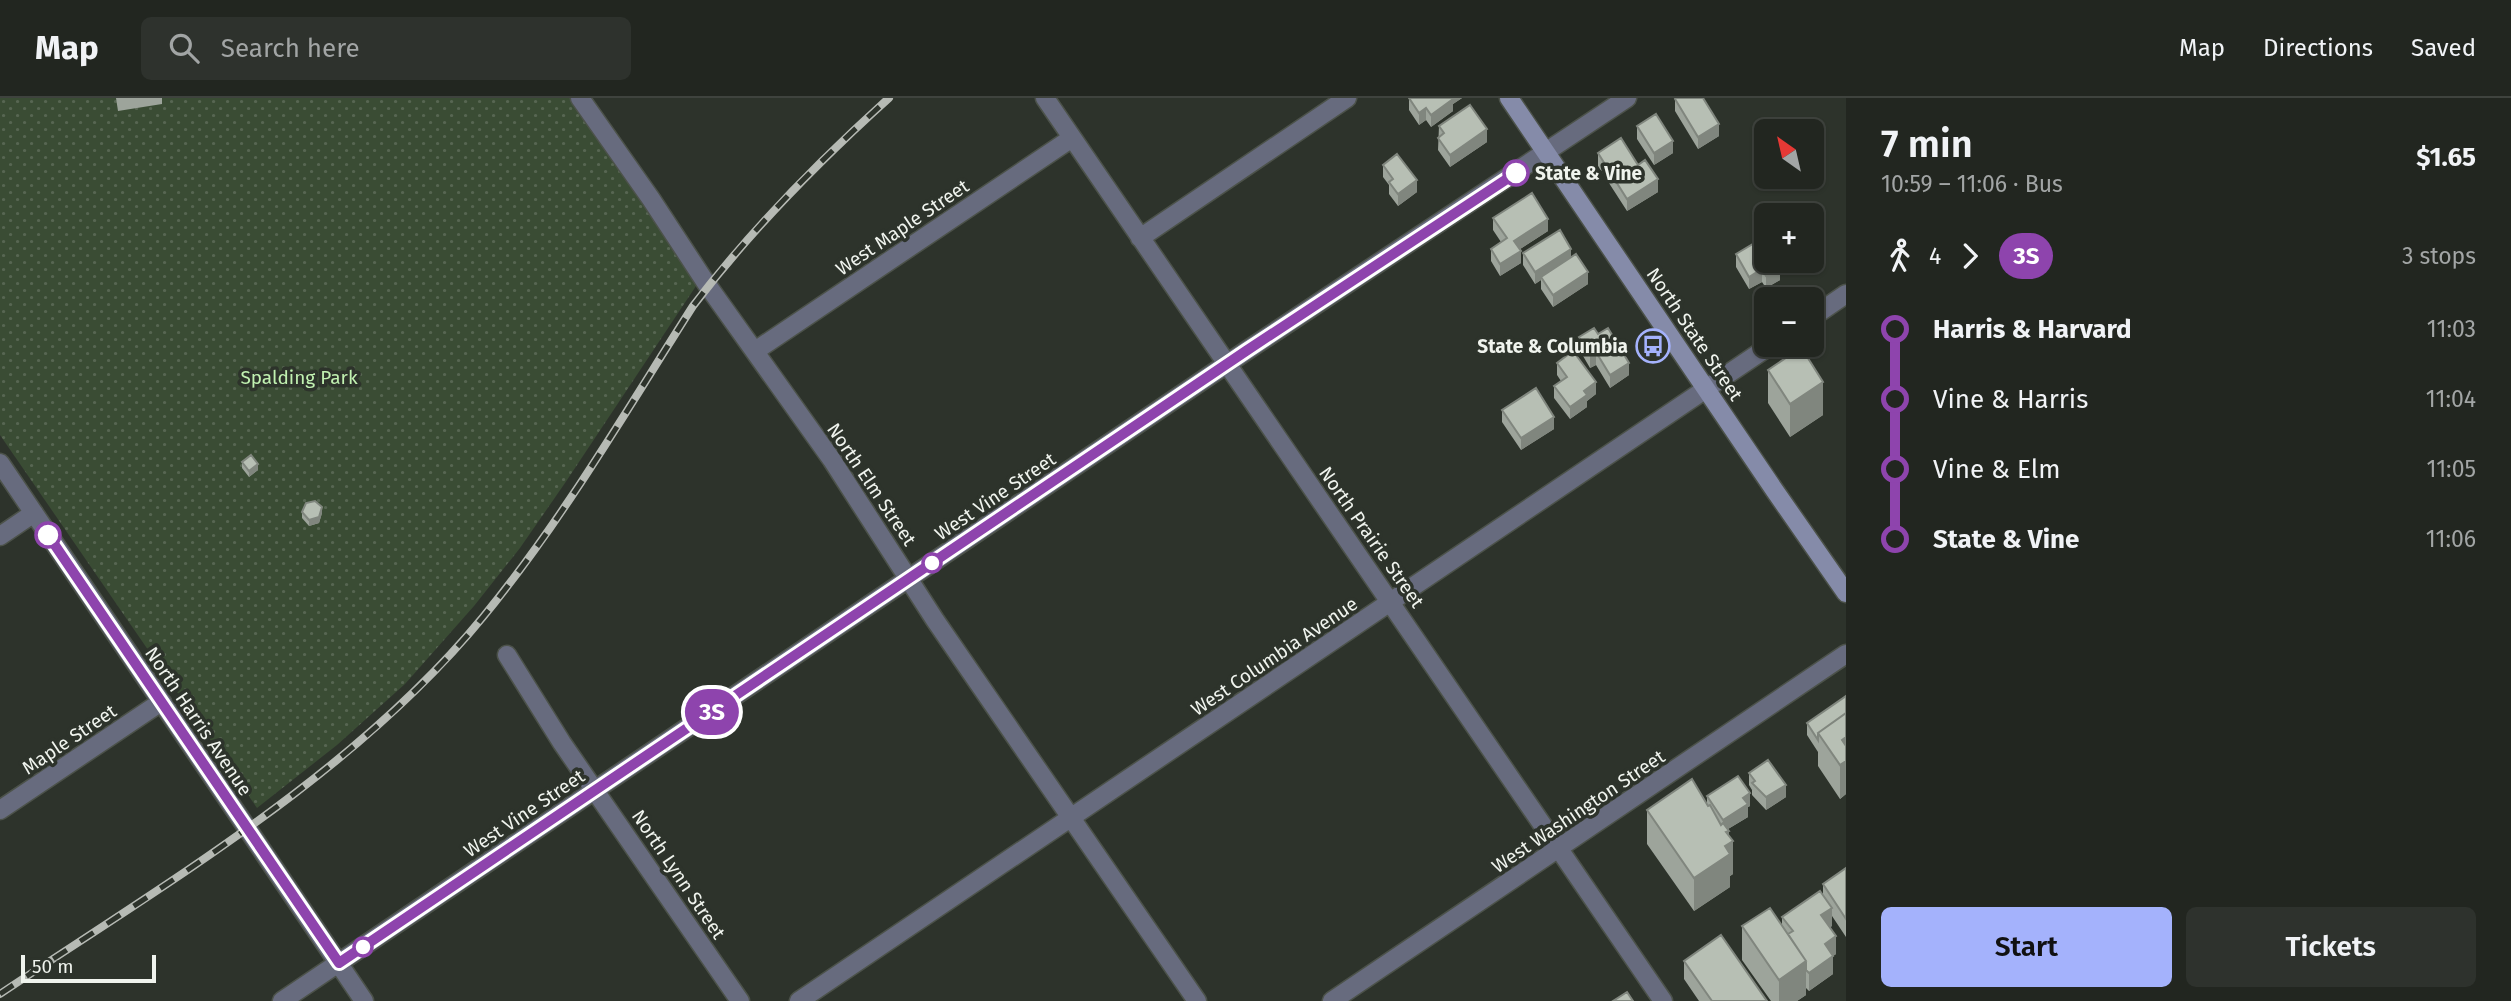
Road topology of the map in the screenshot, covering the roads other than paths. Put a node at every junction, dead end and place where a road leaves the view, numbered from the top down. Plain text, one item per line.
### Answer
1 (580, 98) edge
2 (1045, 98) edge
3 (1347, 98) edge
4 (1509, 98) edge
5 (1627, 98) edge
6 (1072, 138) junction
7 (1546, 153) junction
8 (1140, 238) junction
9 (1846, 294) edge
10 (1824, 309) edge
11 (755, 351) junction
12 (1754, 356) edge
13 (1227, 365) junction
14 (1707, 388) junction
15 (0, 463) edge
16 (34, 513) junction
17 (0, 536) edge
18 (910, 578) junction
19 (1846, 593) edge
20 (1391, 603) junction
21 (508, 654) dead end
22 (1846, 654) edge
23 (161, 702) junction
24 (596, 790) junction
25 (0, 810) edge
26 (1072, 818) junction
27 (1559, 849) junction
28 (339, 963) junction
29 (282, 1001) edge
30 (365, 1001) edge
31 (740, 1001) edge
32 (799, 1001) edge
33 (1197, 1001) edge
34 (1332, 1001) edge
35 (1663, 1001) edge

1 - 11 street, North Elm Street
2 - 6 street, North Prairie Street
3 - 8 street
4 - 7 main road, North State Street
5 - 7 street, West Vine Street
6 - 8 street, North Prairie Street
6 - 11 street, West Maple Street
7 - 13 street, West Vine Street
7 - 14 main road, North State Street
8 - 13 street, North Prairie Street
9 - 10 street
11 - 18 street, North Elm Street
12 - 14 street, West Columbia Avenue
13 - 18 street, West Vine Street
13 - 20 street, North Prairie Street
14 - 19 main road, North State Street
14 - 20 street, West Columbia Avenue
15 - 16 street, North Harris Avenue
16 - 17 street
16 - 23 street, North Harris Avenue
18 - 24 street, West Vine Street
18 - 26 street, North Elm Street
20 - 26 street, West Columbia Avenue
20 - 27 street, North Prairie Street
21 - 24 street, North Lynn Street
22 - 27 street, West Washington Street
23 - 25 street, Maple Street
23 - 28 street, North Harris Avenue
24 - 28 street, West Vine Street
24 - 31 street, North Lynn Street
26 - 32 street, West Columbia Avenue
26 - 33 street, North Elm Street
27 - 34 street, West Washington Street
27 - 35 street, North Prairie Street
28 - 29 street, West Vine Street
28 - 30 street, North Harris Avenue

